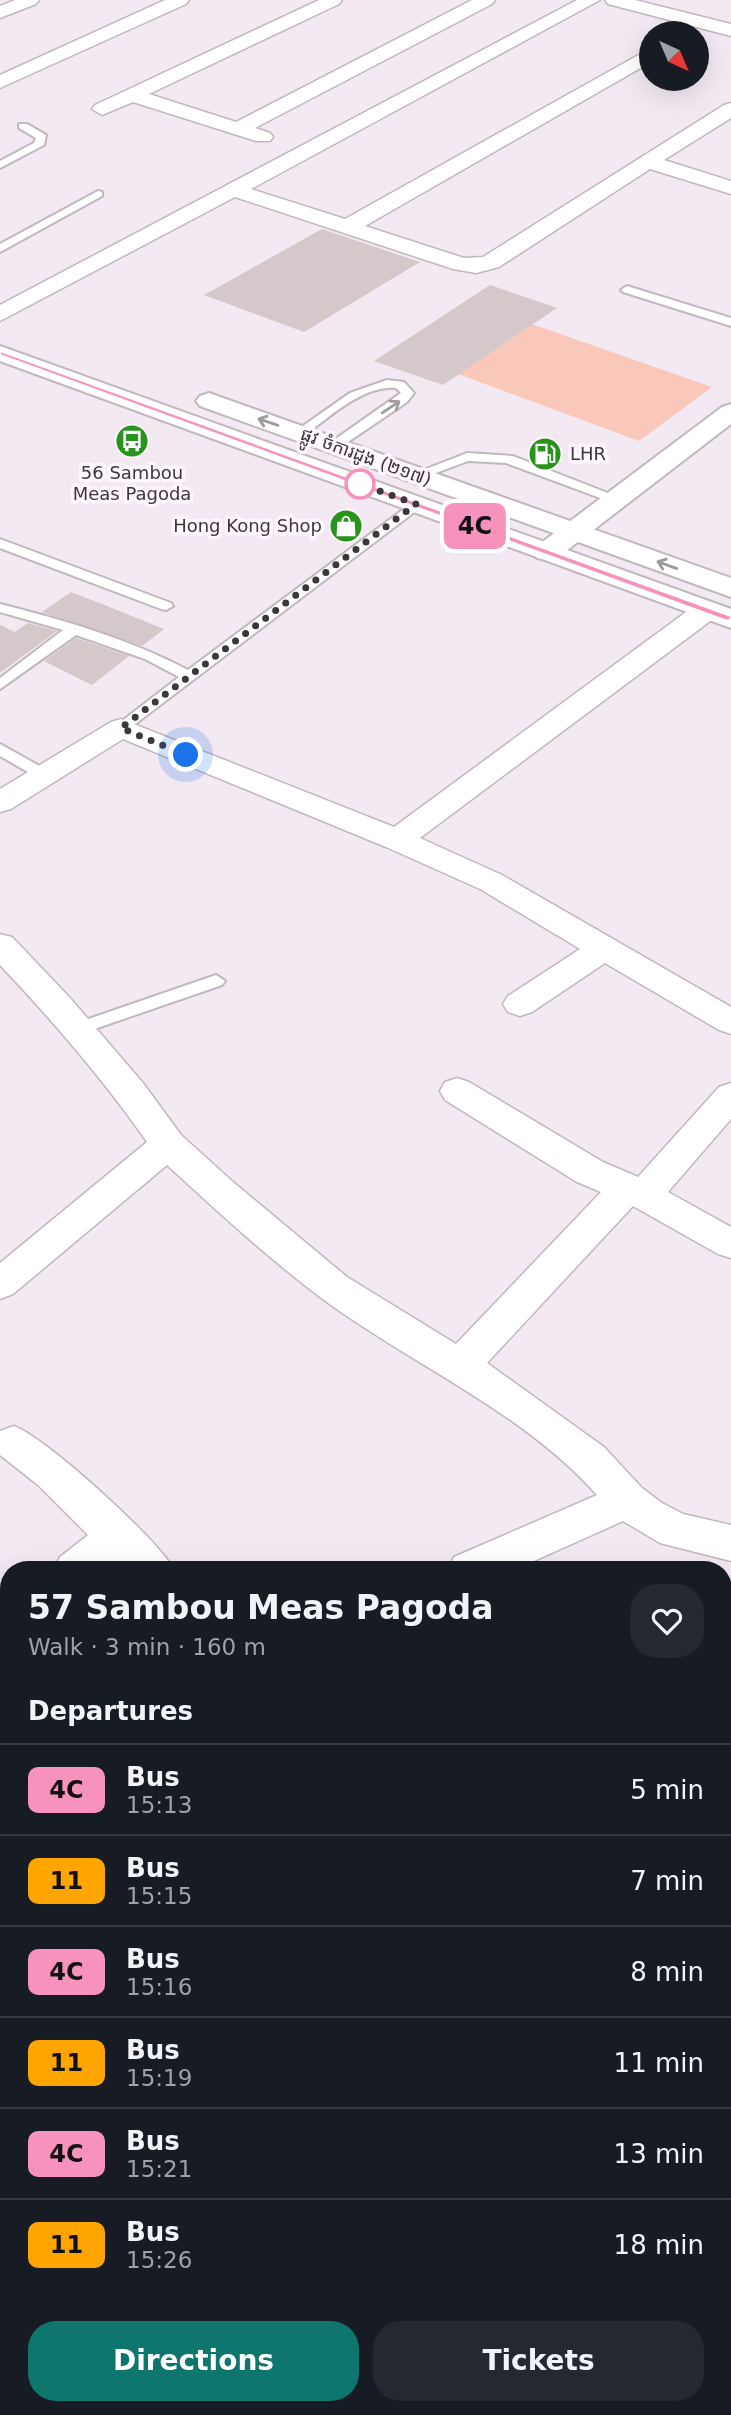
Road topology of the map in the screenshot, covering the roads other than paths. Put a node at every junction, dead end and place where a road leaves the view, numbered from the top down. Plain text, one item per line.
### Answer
1 (30, 0) edge
2 (180, 0) edge
3 (333, 0) edge
4 (486, 0) edge
5 (591, 0) edge
6 (614, 0) edge
7 (731, 8) edge
8 (0, 13) edge
9 (697, 21) edge
10 (708, 21) edge
11 (709, 24) edge
12 (731, 30) edge
13 (639, 61) edge
14 (0, 82) edge
15 (132, 95) junction
16 (102, 109) dead end
17 (731, 109) edge
18 (23, 126) dead end
19 (238, 129) junction
20 (307, 151) junction
21 (648, 162) junction
22 (0, 165) edge
23 (731, 188) edge
24 (233, 190) junction
25 (98, 194) dead end
26 (349, 226) junction
27 (0, 249) edge
28 (627, 290) dead end
29 (0, 314) edge
30 (731, 322) edge
31 (0, 328) edge
32 (0, 353) edge
33 (78, 355) dead end
34 (182, 391) dead end
35 (731, 412) edge
36 (299, 433) junction
37 (334, 445) junction
38 (415, 476) junction
39 (616, 499) junction
40 (416, 504) junction
41 (573, 532) junction
42 (0, 543) edge
43 (547, 552) junction
44 (731, 588) edge
45 (166, 607) dead end
46 (0, 608) edge
47 (719, 614) edge
48 (74, 629) junction
49 (190, 677) junction
50 (0, 685) edge
51 (121, 728) junction
52 (0, 750) edge
53 (46, 776) junction
54 (0, 802) edge
55 (397, 840) junction
56 (606, 947) junction
57 (2, 950) edge
58 (216, 981) dead end
59 (520, 1004) dead end
60 (727, 1012) edge
61 (77, 1029) junction
62 (457, 1091) dead end
63 (731, 1096) edge
64 (168, 1144) junction
65 (636, 1191) junction
66 (731, 1244) edge
67 (0, 1284) edge
68 (460, 1366) junction
69 (13, 1443) dead end
70 (627, 1500) junction
71 (118, 1535) junction
72 (731, 1543) edge
73 (86, 1561) edge
74 (144, 1561) edge
75 (489, 1561) edge

1 - 8 street
2 - 14 street
3 - 15 street
4 - 19 street
5 - 20 street
6 - 9 street
7 - 10 street
11 - 12 street
13 - 26 street
15 - 16 street
15 - 19 street
17 - 21 street
18 - 22 lane
19 - 20 street
20 - 24 street
21 - 23 street
21 - 26 street
24 - 26 street
24 - 29 street
25 - 27 lane
28 - 30 lane
31 - 33 main road
32 - 40 main road, ផ្លូវ ចំការដូង (២១៧)
36 -> 34 main road, ផ្លូវ ចំការដូង (២១៧)
35 - 39 main road
36 - 37 main road, ផ្លូវ ចំការដូង (២១៧)
37 -> 36 lane
37 - 38 main road, ផ្លូវ ចំការដូង (២១៧)
38 - 39 lane
38 - 41 main road, ផ្លូវ ចំការដូង (២១៧)
39 - 41 main road
40 - 43 main road, ផ្លូវ ចំការដូង (២១៧)
40 - 49 lane
41 - 43 main road
44 -> 41 main road, ផ្លូវ ចំការដូង (២១៧)
42 - 45 lane
43 - 47 main road, ផ្លូវ ចំការដូង (២១៧)
46 - 48 lane
47 - 55 street
48 - 49 lane
48 - 50 lane
49 - 51 lane
51 - 53 street
51 - 55 street
52 - 53 lane
53 - 54 street
55 - 56 street
56 - 59 street
56 - 60 street
57 - 61 street
58 - 61 lane
61 - 64 street
62 - 65 street
63 - 65 street
64 - 67 street
64 - 68 street
65 - 66 street
65 - 68 street
68 - 70 street
69 - 71 street
70 - 72 street
70 - 75 street
71 - 73 street
71 - 74 street

